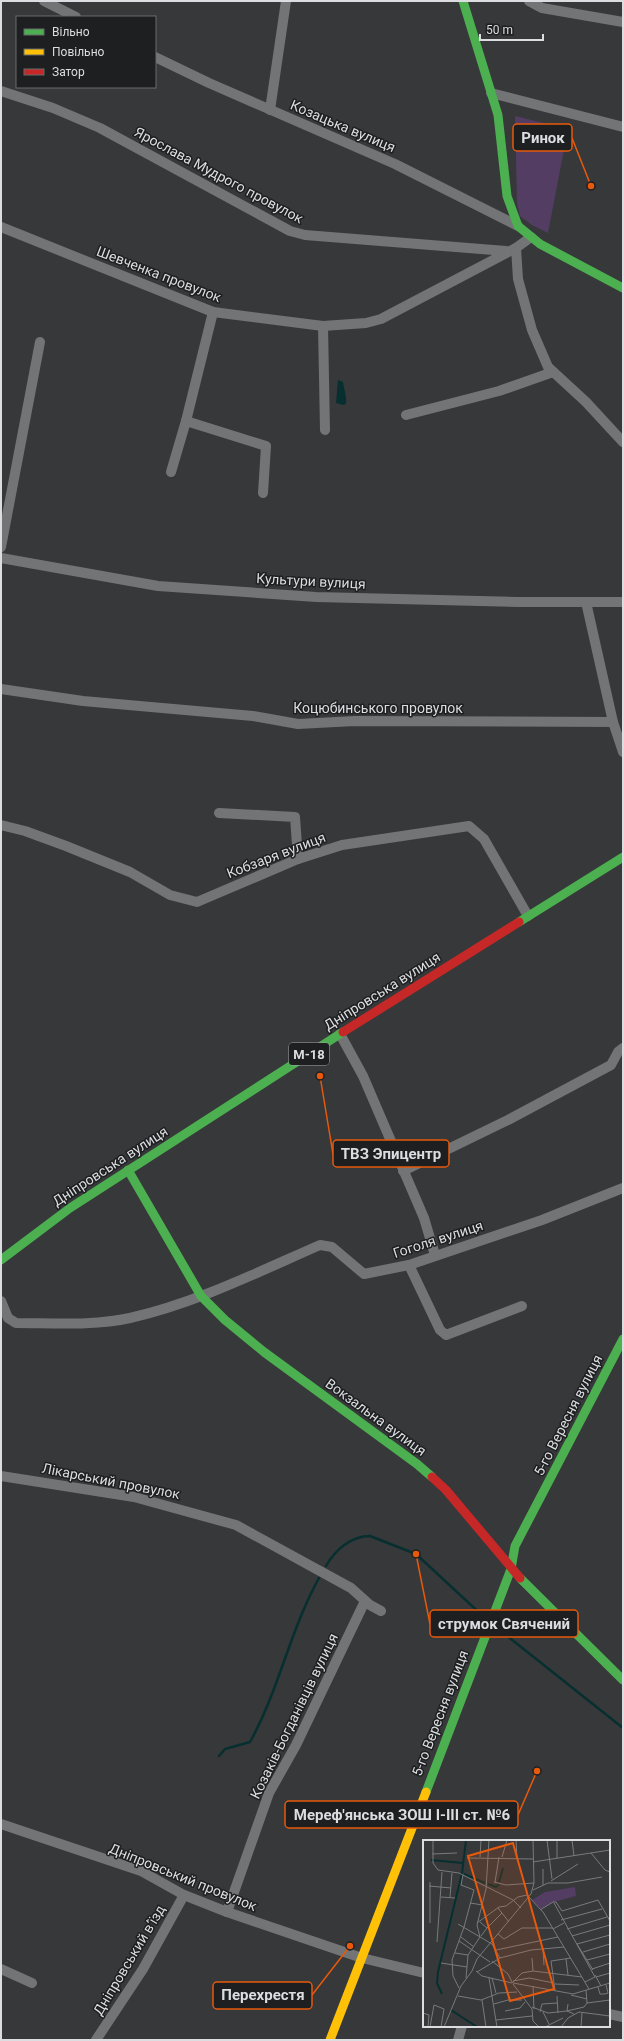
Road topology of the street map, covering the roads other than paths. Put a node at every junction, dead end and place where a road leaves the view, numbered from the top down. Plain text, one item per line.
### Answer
1 (44, 1) edge
2 (286, 1) edge
3 (463, 1) edge
4 (529, 1) edge
5 (74, 16) edge
6 (623, 22) edge
7 (156, 57) edge
8 (1, 91) edge
9 (491, 93) junction
10 (270, 110) junction
11 (623, 127) edge
12 (518, 226) junction
13 (1, 227) edge
14 (531, 237) junction
15 (516, 248) junction
16 (506, 252) junction
17 (623, 288) edge
18 (213, 312) junction
19 (323, 326) junction
20 (40, 342) dead end
21 (553, 372) junction
22 (406, 415) dead end
23 (186, 421) junction
24 (325, 430) dead end
25 (623, 442) edge
26 (171, 472) dead end
27 (263, 493) dead end
28 (1, 547) edge
29 (1, 558) edge
30 (586, 602) junction
31 (623, 602) edge
32 (1, 689) edge
33 (613, 722) junction
34 (623, 752) edge
35 (219, 813) dead end
36 (1, 825) edge
37 (623, 857) edge
38 (298, 859) junction
39 (528, 916) junction
40 (340, 1034) junction
41 (623, 1048) edge
42 (128, 1170) junction
43 (403, 1171) junction
44 (623, 1188) edge
45 (435, 1255) junction
46 (1, 1260) edge
47 (409, 1265) junction
48 (201, 1296) junction
49 (1, 1301) edge
50 (522, 1306) dead end
51 (623, 1339) edge
52 (620, 1350) edge
53 (1, 1476) edge
54 (510, 1569) junction
55 (365, 1601) junction
56 (381, 1611) dead end
57 (623, 1680) edge
58 (1, 1824) edge
59 (184, 1894) junction
60 (227, 1912) junction
61 (362, 1958) junction
62 (5, 1971) edge
63 (423, 1973) edge
64 (32, 1983) dead end
65 (610, 2014) edge
66 (623, 2017) edge
67 (462, 2027) edge
68 (96, 2040) edge
69 (330, 2040) edge
70 (458, 2040) edge

1 - 5 street
2 - 10 street
3 - 9 main road
4 - 6 street
7 - 10 street, Козацька вулиця
8 - 16 street, Ярослава Мудрого провулок
9 - 11 street
9 - 12 main road
10 - 12 street, Козацька вулиця
12 - 14 main road
13 - 18 street, Шевченка провулок
14 - 15 street, Шевченка провулок
14 - 17 main road
15 - 16 street, Шевченка провулок
15 - 21 street
16 - 19 street, Шевченка провулок
18 - 19 street, Шевченка провулок
18 - 23 street
19 - 24 street
20 - 28 street
21 - 22 street
21 - 25 street
23 - 26 street
23 - 27 street
29 - 30 street, Культури вулиця
30 - 31 street, Культури вулиця
30 - 33 street
32 - 33 street, Коцюбинського провулок
33 - 34 street
35 - 38 street
36 - 38 street, Кобзаря вулиця
37 - 39 main road, Дніпровська вулиця / М-18
38 - 39 street, Кобзаря вулиця
39 - 40 main road, Дніпровська вулиця / М-18
40 - 42 main road, Дніпровська вулиця / М-18
40 - 43 street
41 - 43 street
42 - 46 main road, Дніпровська вулиця / М-18
42 - 48 main road, Вокзальна вулиця
43 - 45 street
44 - 45 street, Гоголя вулиця
45 - 47 street, Гоголя вулиця
47 - 48 street, Гоголя вулиця
47 - 50 street
48 - 49 street
48 - 54 main road, Вокзальна вулиця
51 - 52 main road, 5-го Вересня вулиця
52 - 54 main road, 5-го Вересня вулиця
53 - 55 street, Лікарський провулок
54 - 57 main road, Вокзальна вулиця
54 - 61 main road, 5-го Вересня вулиця
55 - 56 street, Лікарський провулок
55 - 60 street, Козаків-Богданівців вулиця
58 - 59 street, Дніпровський провулок
59 - 60 street, Дніпровський провулок
59 - 68 street, Дніпровський в’їзд
60 - 61 street, Дніпровський провулок
61 - 63 street, Дніпровський провулок
61 - 69 main road, 5-го Вересня вулиця
62 - 64 street
65 - 66 street
67 - 70 street

